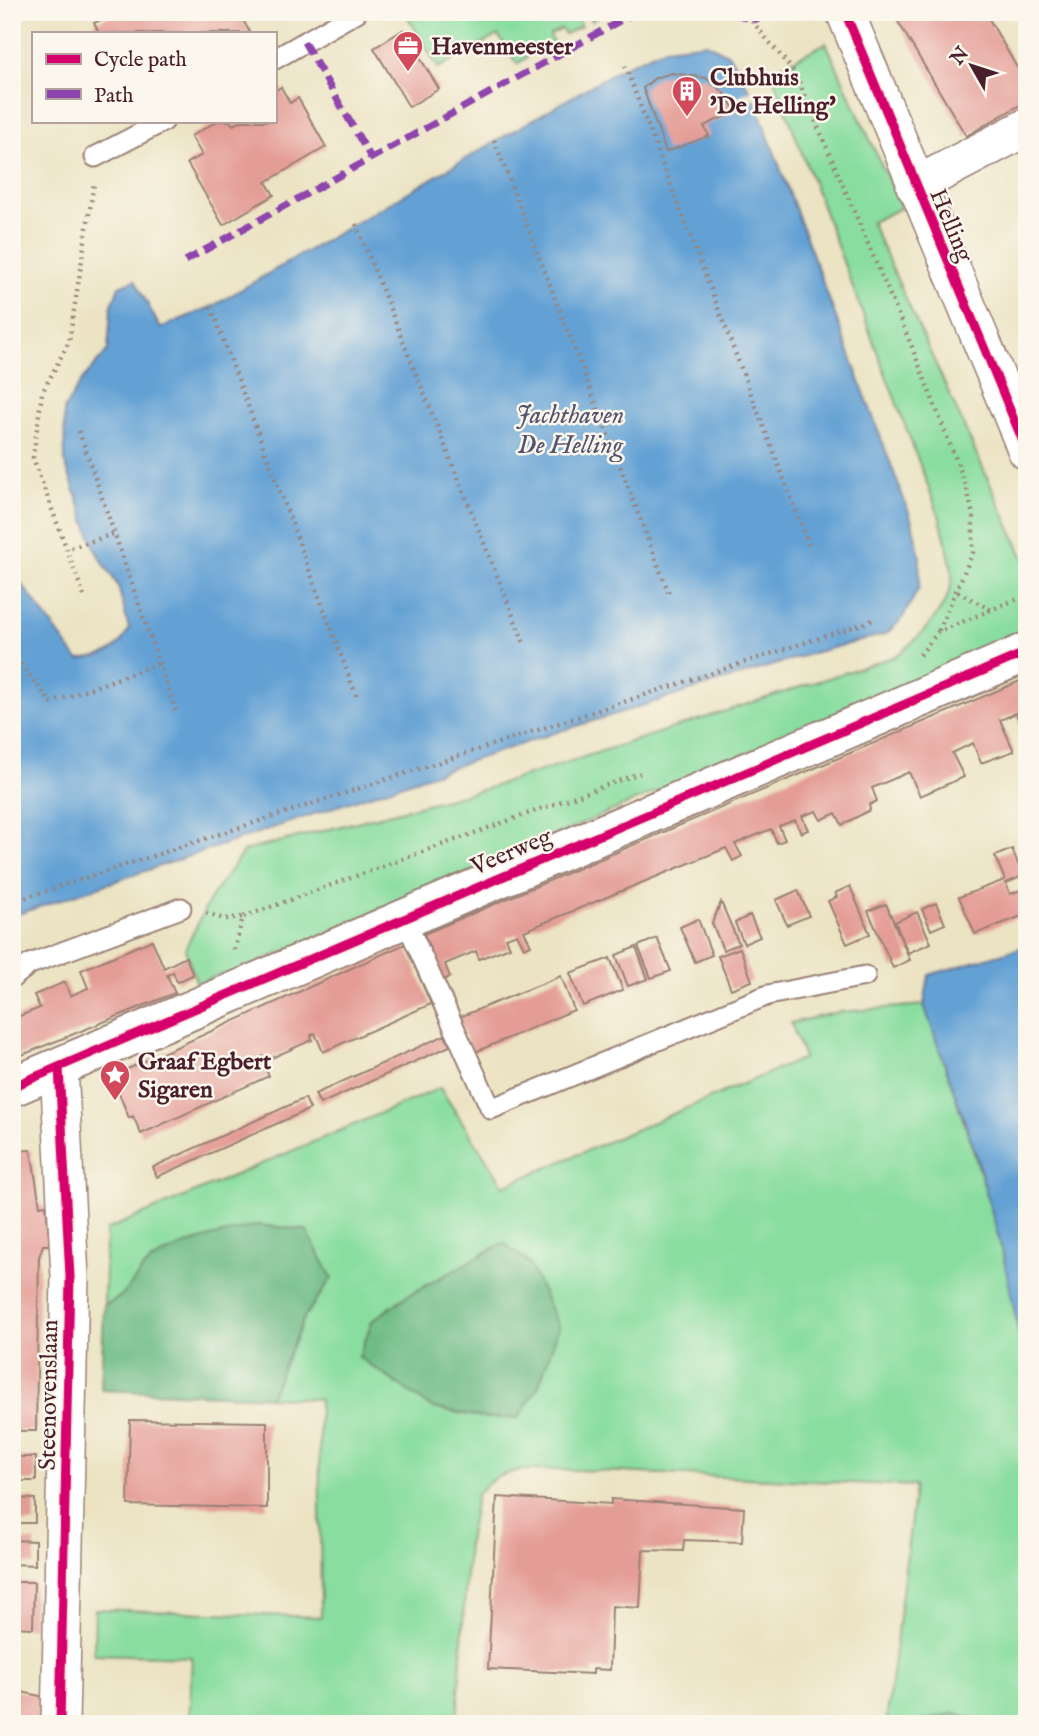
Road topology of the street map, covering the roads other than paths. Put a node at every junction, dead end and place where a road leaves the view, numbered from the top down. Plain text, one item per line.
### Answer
1 (357, 12) edge
2 (845, 12) edge
3 (276, 58) edge
4 (162, 122) edge
5 (1027, 127) edge
6 (95, 157) road end
7 (915, 186) junction
8 (1027, 451) edge
9 (1027, 652) edge
10 (181, 908) dead end
11 (404, 917) junction
12 (865, 976) dead end
13 (12, 978) edge
14 (59, 1067) junction
15 (12, 1087) edge
16 (60, 1724) edge

1 - 3 lane
2 - 7 street, Helling
4 - 6 lane
5 - 7 street, Helling
7 - 8 street, Helling
9 - 11 street, Veerweg
10 - 13 lane
11 - 12 lane
11 - 14 street, Veerweg
14 - 15 street, Veerweg
14 - 16 street, Steenovenslaan

